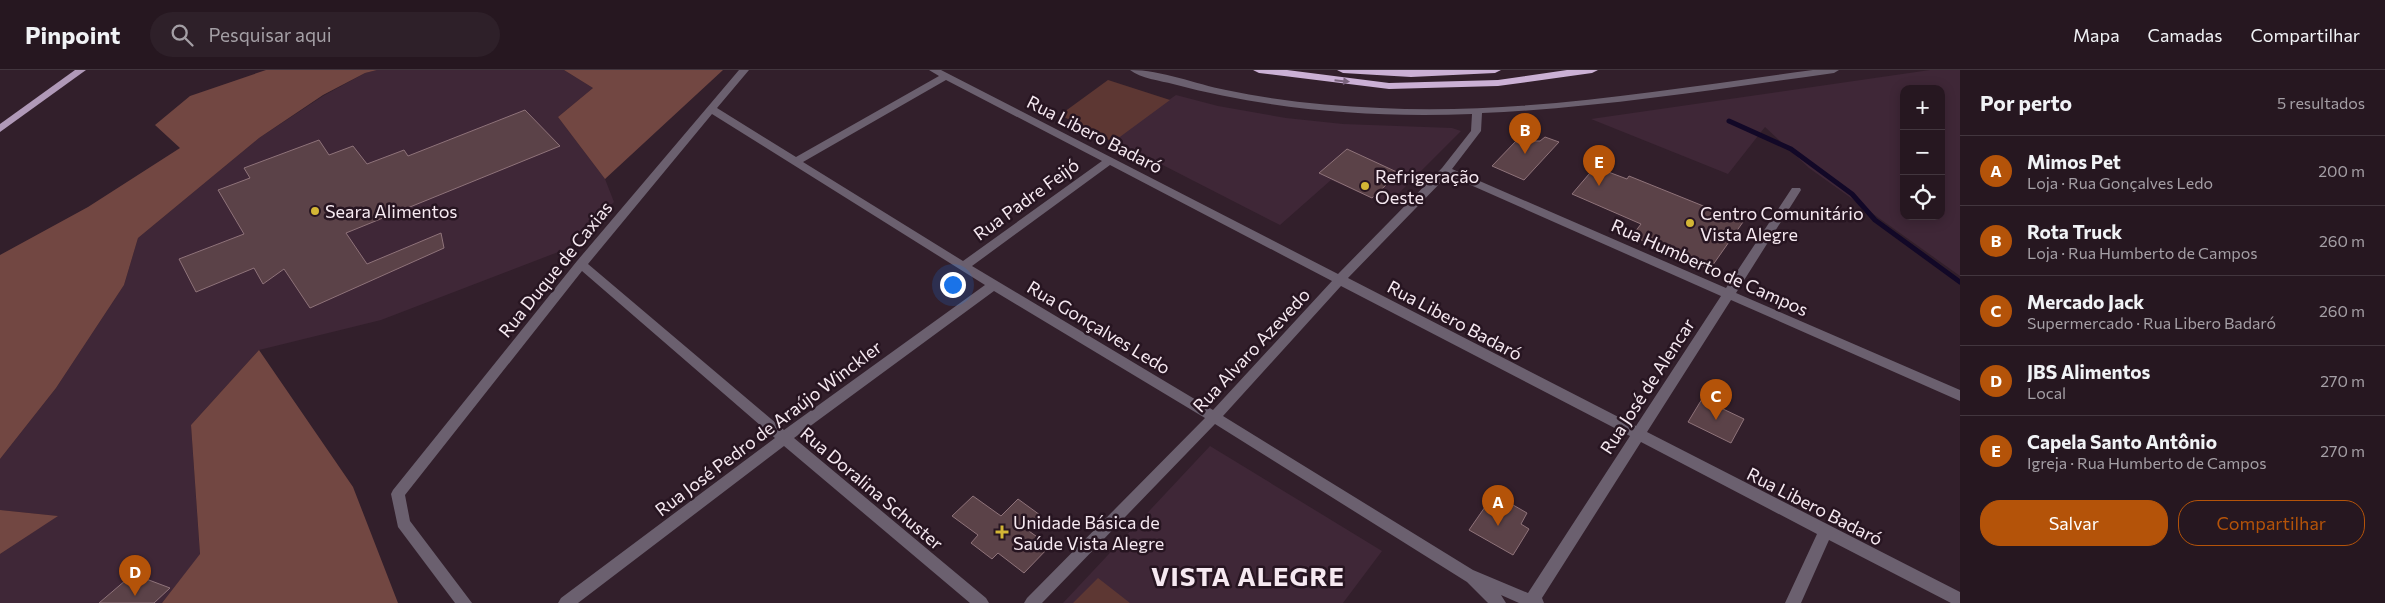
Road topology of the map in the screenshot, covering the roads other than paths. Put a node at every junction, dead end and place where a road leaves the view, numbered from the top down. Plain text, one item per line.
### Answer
1 (81, 70) edge
2 (744, 70) edge
3 (1134, 70) edge
4 (1259, 70) edge
5 (1343, 70) edge
6 (1495, 70) edge
7 (1592, 70) edge
8 (1834, 70) edge
9 (940, 73) edge
10 (711, 109) junction
11 (1477, 110) junction
12 (0, 129) edge
13 (797, 161) junction
14 (1108, 161) junction
15 (1446, 170) junction
16 (1796, 190) dead end
17 (581, 264) junction
18 (965, 265) junction
19 (1340, 279) junction
20 (994, 285) junction
21 (1728, 294) junction
22 (1960, 396) edge
23 (1214, 418) junction
24 (1639, 435) junction
25 (784, 438) junction
26 (1826, 531) junction
27 (1468, 575) junction
28 (1960, 600) edge
29 (1533, 602) edge
30 (464, 603) edge
31 (566, 603) edge
32 (981, 603) edge
33 (1032, 603) edge
34 (1498, 603) edge
35 (1793, 603) edge

1 - 12 main road
2 - 10 street, Rua Duque de Caxias
3 - 11 street
4 -> 7 highway
5 - 6 highway
8 - 11 street
9 - 13 street
9 - 14 street, Rua Libero Badaró
10 - 13 street, Rua Gonçalves Ledo
10 - 17 street, Rua Duque de Caxias
11 - 15 street, Rua Alvaro Azevedo
13 - 18 street, Rua Gonçalves Ledo
14 - 18 street, Rua Padre Feijó
14 - 19 street, Rua Libero Badaró
15 - 19 street, Rua Alvaro Azevedo
15 - 21 street, Rua Humberto de Campos
16 - 21 street, Rua José de Alencar
17 - 25 street, Rua Doralina Schuster
17 - 30 street, Rua Duque de Caxias
18 - 20 street, Rua Gonçalves Ledo
19 - 23 street, Rua Alvaro Azevedo
19 - 24 street, Rua Libero Badaró
20 - 23 street, Rua Gonçalves Ledo
20 - 25 street, Rua José Pedro de Araújo Winckler
21 - 22 street, Rua Humberto de Campos
21 - 24 street, Rua José de Alencar
23 - 27 street, Rua Gonçalves Ledo
23 - 33 street, Rua Alvaro Azevedo
24 - 26 street, Rua Libero Badaró
24 - 29 street, Rua José de Alencar
25 - 31 street, Rua José Pedro de Araújo Winckler
25 - 32 street, Rua Doralina Schuster
26 - 28 street, Rua Libero Badaró
26 - 35 street
27 - 29 street, Rua Gonçalves Ledo
27 - 34 street, Rua Gonçalves Ledo

